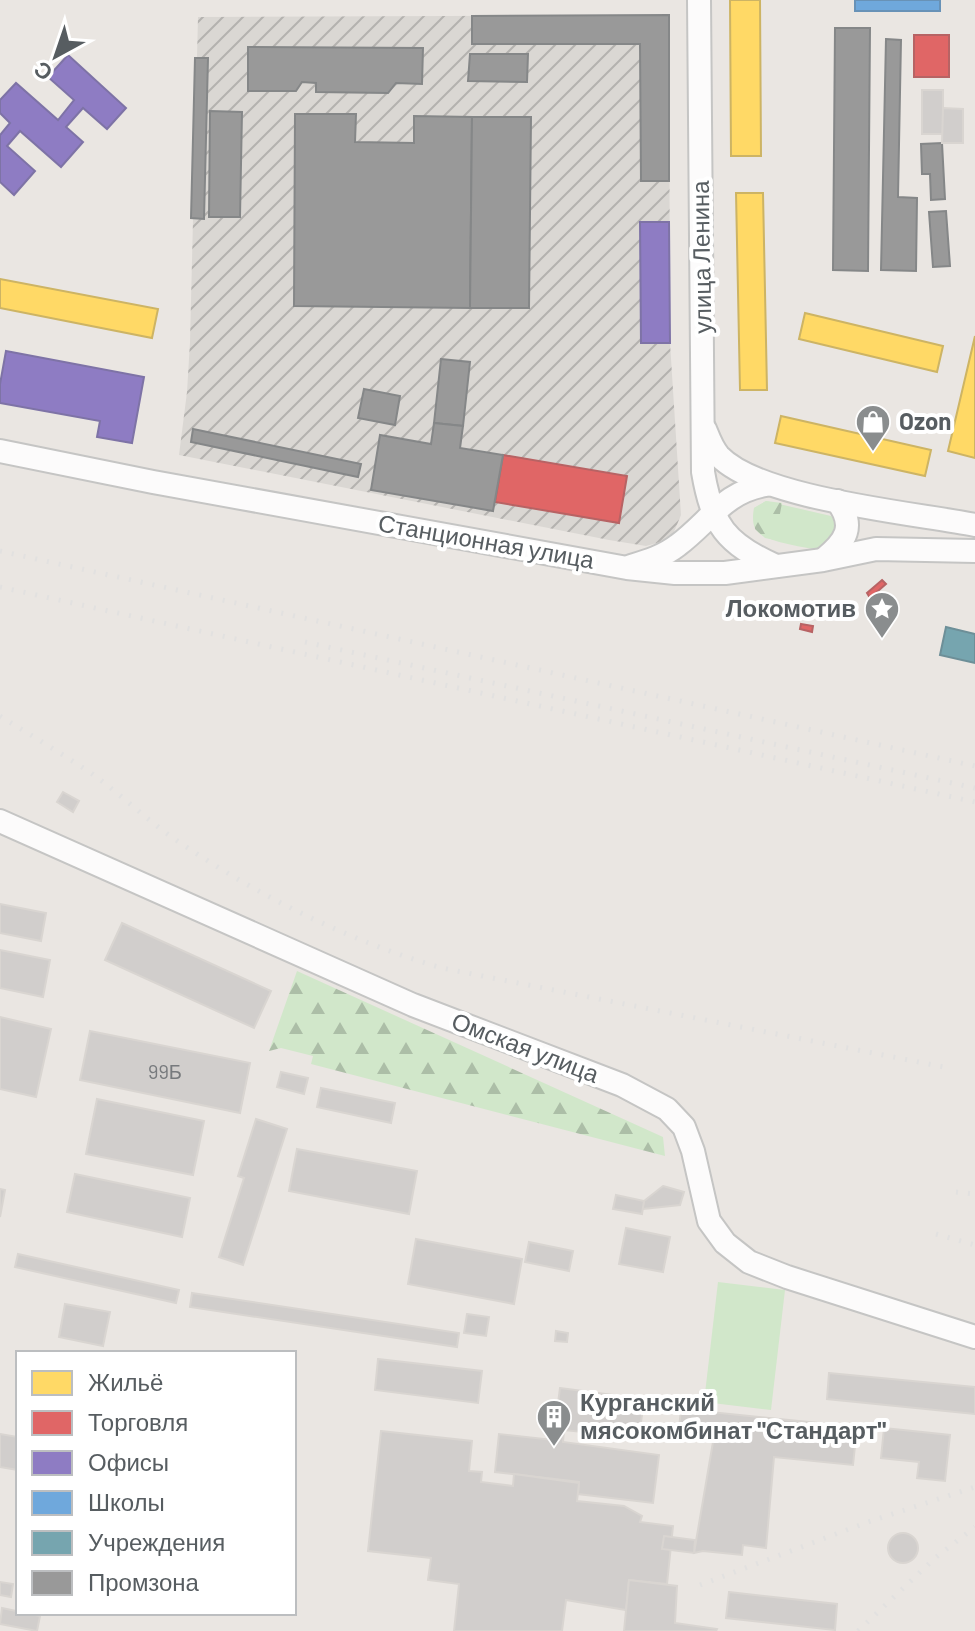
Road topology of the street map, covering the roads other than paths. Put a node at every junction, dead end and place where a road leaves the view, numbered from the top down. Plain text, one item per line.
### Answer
1 (699, 0) edge
2 (704, 425) junction
3 (0, 451) edge
4 (766, 485) junction
5 (837, 501) junction
6 (712, 514) junction
7 (975, 525) edge
8 (975, 551) edge
9 (823, 560) junction
10 (777, 567) junction
11 (627, 568) junction
12 (0, 821) edge
13 (975, 1337) edge

1 - 2 main road, улица Ленина
2 - 4 main road
2 - 6 main road, улица Ленина
3 - 11 main road, Станционная улица
4 - 5 main road
4 - 6 main road
5 - 7 main road
5 - 9 main road
6 - 10 main road, улица Ленина
6 - 11 main road
8 - 9 main road, Станционная улица
9 - 10 main road, Станционная улица
10 - 11 main road, Станционная улица
12 - 13 main road, Омская улица

